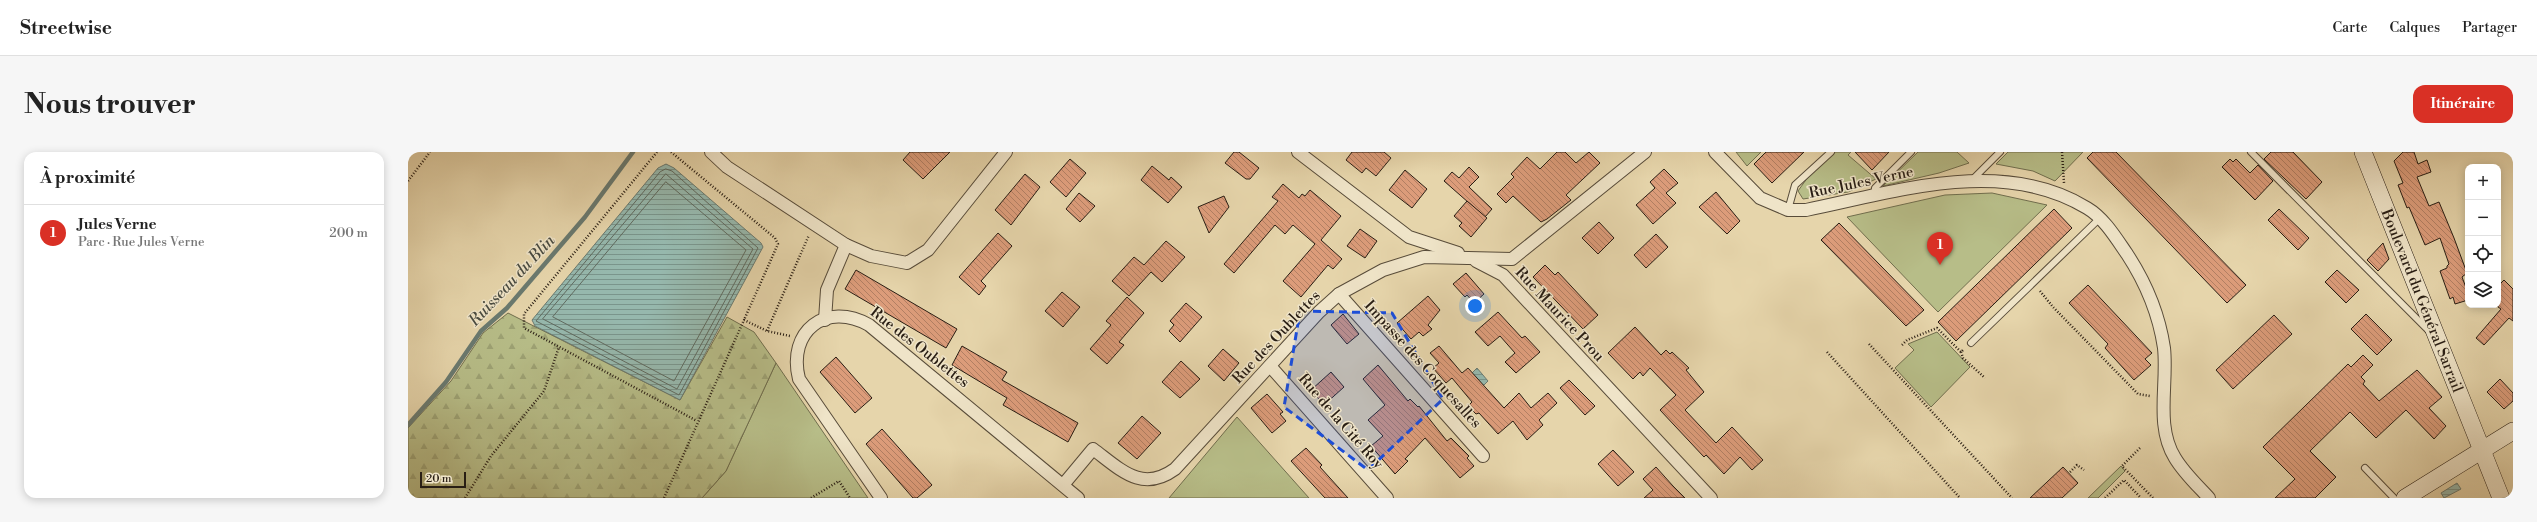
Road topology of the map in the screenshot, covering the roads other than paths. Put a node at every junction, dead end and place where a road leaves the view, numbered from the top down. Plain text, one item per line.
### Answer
1 (710, 152) edge
2 (1006, 152) edge
3 (1298, 152) edge
4 (1645, 152) edge
5 (1715, 152) edge
6 (1831, 152) edge
7 (1910, 152) edge
8 (2000, 152) edge
9 (2251, 152) edge
10 (2362, 152) edge
11 (1970, 182) junction
12 (1874, 196) junction
13 (1788, 210) junction
14 (2100, 218) junction
15 (846, 245) junction
16 (1467, 256) junction
17 (1340, 294) junction
18 (825, 320) junction
19 (2439, 340) junction
20 (1971, 343) road end
21 (1270, 366) junction
22 (2513, 431) edge
23 (2481, 450) junction
24 (1483, 456) dead end
25 (2365, 468) dead end
26 (1063, 485) junction
27 (881, 498) edge
28 (1078, 498) edge
29 (1387, 498) edge
30 (1711, 498) edge
31 (2209, 498) edge
32 (2394, 498) edge
33 (2405, 498) edge
34 (2501, 498) edge

1 - 15 street
2 - 15 street
3 - 16 street, Rue Maurice Prou
4 - 16 street, Rue des Oublettes
5 - 13 street, Rue Jules Verne
6 - 13 lane
7 - 12 lane
8 - 11 lane
9 - 19 lane
10 - 19 main road, Boulevard du Général Sarrail
11 - 12 street, Rue Jules Verne
11 - 14 street, Rue Jules Verne
12 - 13 street, Rue Jules Verne
14 - 20 lane
14 - 31 street, Rue Jules Verne
15 - 18 street
16 - 17 street, Rue des Oublettes
16 - 30 street, Rue Maurice Prou
17 - 21 street, Rue des Oublettes
17 - 24 street, Impasse des Coquesalles
18 - 26 street, Rue des Oublettes
18 - 27 street, Rue des Oublettes
19 - 23 main road, Boulevard du Général Sarrail
21 - 26 street, Rue des Oublettes
21 - 29 street, Rue de la Cité Roy
22 - 23 main road
23 - 33 main road
23 - 34 main road, Boulevard du Général Sarrail
25 - 32 lane
26 - 28 street, Rue des Oublettes

